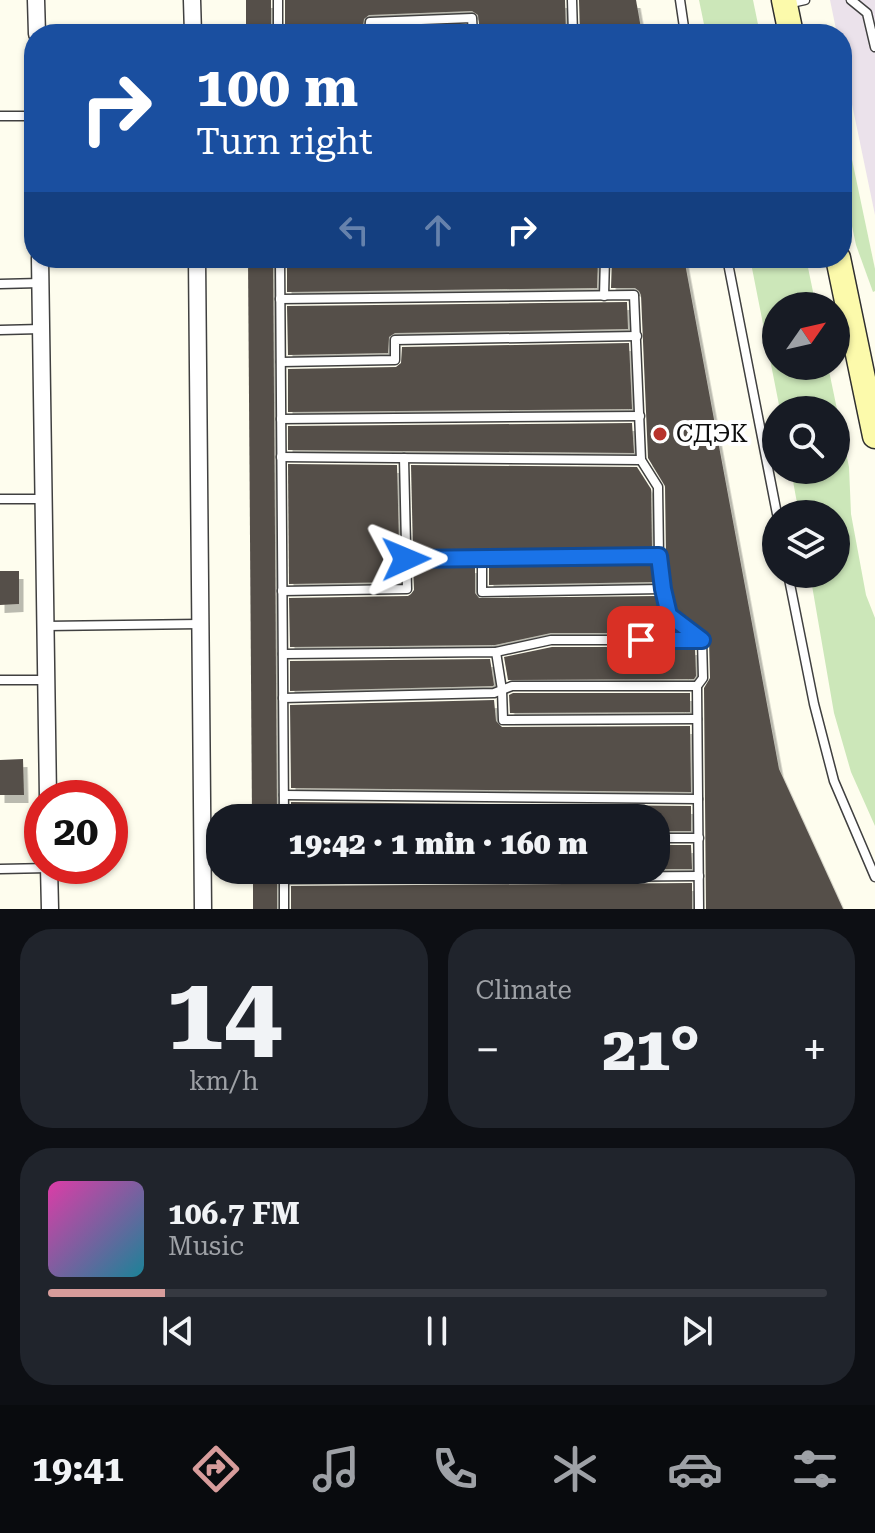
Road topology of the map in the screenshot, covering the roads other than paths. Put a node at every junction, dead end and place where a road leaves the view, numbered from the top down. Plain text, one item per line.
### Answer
1 (36, 0) edge
2 (192, 0) edge
3 (278, 0) edge
4 (572, 0) edge
5 (680, 0) edge
6 (851, 0) edge
7 (792, 1) edge
8 (871, 12) edge
9 (37, 24) edge
10 (193, 24) edge
11 (278, 24) edge
12 (370, 24) edge
13 (472, 24) edge
14 (573, 24) edge
15 (684, 24) edge
16 (791, 24) edge
17 (875, 47) edge
18 (0, 116) edge
19 (24, 116) edge
20 (40, 268) edge
21 (197, 268) edge
22 (280, 268) edge
23 (605, 268) edge
24 (729, 268) edge
25 (840, 268) edge
26 (41, 283) junction
27 (0, 284) edge
28 (604, 296) junction
29 (280, 299) junction
30 (41, 329) junction
31 (0, 330) edge
32 (637, 336) junction
33 (281, 362) junction
34 (640, 416) junction
35 (281, 419) junction
36 (875, 436) edge
37 (281, 457) junction
38 (404, 458) junction
39 (641, 460) junction
40 (0, 499) edge
41 (44, 499) junction
42 (774, 500) edge
43 (659, 556) junction
44 (482, 558) junction
45 (406, 559) junction
46 (791, 588) edge
47 (663, 589) junction
48 (282, 591) junction
49 (200, 624) junction
50 (46, 626) junction
51 (702, 640) junction
52 (496, 652) junction
53 (283, 654) junction
54 (0, 680) edge
55 (46, 680) junction
56 (697, 686) junction
57 (502, 690) junction
58 (283, 698) junction
59 (697, 719) junction
60 (48, 780) edge
61 (284, 795) junction
62 (698, 799) junction
63 (284, 804) edge
64 (670, 838) edge
65 (699, 838) junction
66 (24, 868) edge
67 (0, 869) edge
68 (670, 876) edge
69 (699, 876) junction
70 (875, 877) edge
71 (49, 884) edge
72 (284, 884) edge
73 (50, 909) edge
74 (203, 909) edge
75 (284, 909) edge
76 (699, 909) edge

1 - 9 street
2 - 10 street
3 - 11 lane
4 - 14 lane
5 - 15 lane
6 - 8 lane
7 - 16 main road
8 - 17 lane
12 - 13 lane
18 - 19 lane
20 - 26 street
21 - 49 street
22 - 29 lane
23 - 28 lane
24 - 42 lane
25 - 36 main road
26 - 27 lane
26 - 30 street
28 - 29 lane
28 - 32 lane
29 - 33 lane
30 - 31 lane
30 - 41 street
32 - 33 lane
32 - 34 lane
33 - 35 lane
34 - 35 lane
34 - 39 lane
35 - 37 lane
37 - 38 lane
37 - 48 lane
38 - 39 lane
38 - 45 lane
39 - 43 lane
40 - 41 lane
41 - 50 street
43 - 44 lane
43 - 47 lane
44 - 45 lane
44 - 47 lane
45 - 48 lane
46 - 70 lane
47 - 51 lane
48 - 53 lane
49 - 50 lane
49 - 74 street
50 - 55 street
51 - 52 lane
51 - 56 lane
52 - 53 lane
52 - 57 lane
53 - 58 lane
54 - 55 lane
55 - 60 street
56 - 57 lane
56 - 59 lane
57 - 58 lane
57 - 59 lane
58 - 61 lane
59 - 62 lane
61 - 62 lane
61 - 63 lane
62 - 65 lane
64 - 65 lane
65 - 69 lane
66 - 67 lane
68 - 69 lane
69 - 76 lane
71 - 73 street
72 - 75 lane

